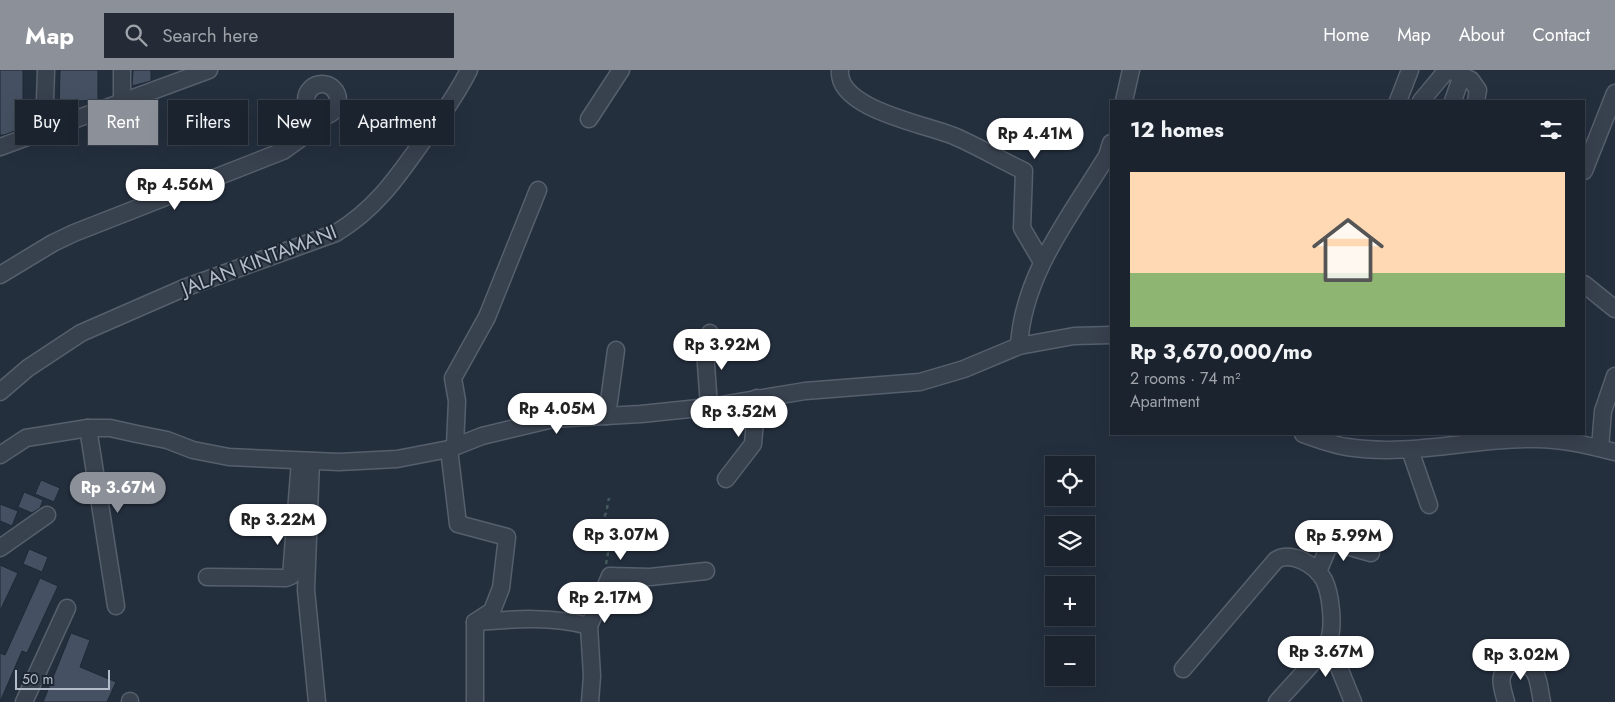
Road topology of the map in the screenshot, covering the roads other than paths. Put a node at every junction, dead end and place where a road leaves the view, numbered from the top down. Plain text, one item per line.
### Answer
1 (46, 70) edge
2 (122, 70) edge
3 (469, 70) edge
4 (621, 70) edge
5 (840, 70) edge
6 (1131, 70) edge
7 (1410, 70) edge
8 (201, 72) edge
9 (1453, 72) edge
10 (1615, 93) edge
11 (45, 100) edge
12 (122, 100) edge
13 (127, 100) edge
14 (1124, 100) edge
15 (1398, 100) edge
16 (1422, 100) edge
17 (1453, 100) edge
18 (1476, 100) edge
19 (589, 119) dead end
20 (15, 142) edge
21 (292, 145) edge
22 (1110, 146) edge
23 (0, 147) edge
24 (1585, 168) edge
25 (538, 190) dead end
26 (1042, 262) junction
27 (0, 275) edge
28 (1585, 285) edge
29 (1615, 309) edge
30 (710, 333) dead end
31 (1110, 335) edge
32 (1019, 346) junction
33 (616, 350) dead end
34 (1615, 376) edge
35 (0, 392) edge
36 (757, 398) junction
37 (709, 407) junction
38 (607, 416) junction
39 (88, 428) junction
40 (1306, 435) edge
41 (1536, 436) edge
42 (452, 447) junction
43 (1410, 450) junction
44 (1608, 450) edge
45 (0, 455) edge
46 (306, 461) junction
47 (726, 479) dead end
48 (1429, 505) dead end
49 (46, 516) dead end
50 (0, 548) edge
51 (1371, 553) dead end
52 (706, 571) dead end
53 (1318, 572) junction
54 (207, 577) dead end
55 (116, 606) dead end
56 (67, 608) dead end
57 (475, 622) junction
58 (589, 626) junction
59 (1329, 643) junction
60 (1183, 669) dead end
61 (24, 702) edge
62 (317, 702) edge
63 (476, 702) edge
64 (590, 702) edge
65 (1276, 702) edge
66 (1353, 702) edge
67 (1506, 702) edge
68 (1542, 702) edge

1 - 11 street
2 - 12 street
3 - 35 street, JALAN KINTAMANI
4 - 19 street
5 - 26 street
6 - 14 street
7 - 15 street
8 - 13 street
9 - 16 street
9 - 17 street
9 - 18 street
10 - 24 street
20 - 23 street
21 - 27 street
22 - 26 street
25 - 42 street
26 - 32 street
28 - 29 street
30 - 37 street
31 - 32 street
32 - 36 street
33 - 38 street
34 - 44 street
36 - 37 street
36 - 47 street
37 - 38 street
38 - 42 street
39 - 45 street
39 - 46 street
39 - 55 street
40 - 43 street
41 - 43 street
41 - 44 street
42 - 46 street
42 - 57 street
43 - 48 street
46 - 54 street
46 - 62 street
49 - 50 street
51 - 53 street
52 - 58 street
53 - 59 street
53 - 60 street
56 - 61 street
57 - 58 street
57 - 63 street
58 - 64 street
59 - 65 street
59 - 66 street
67 - 68 street

